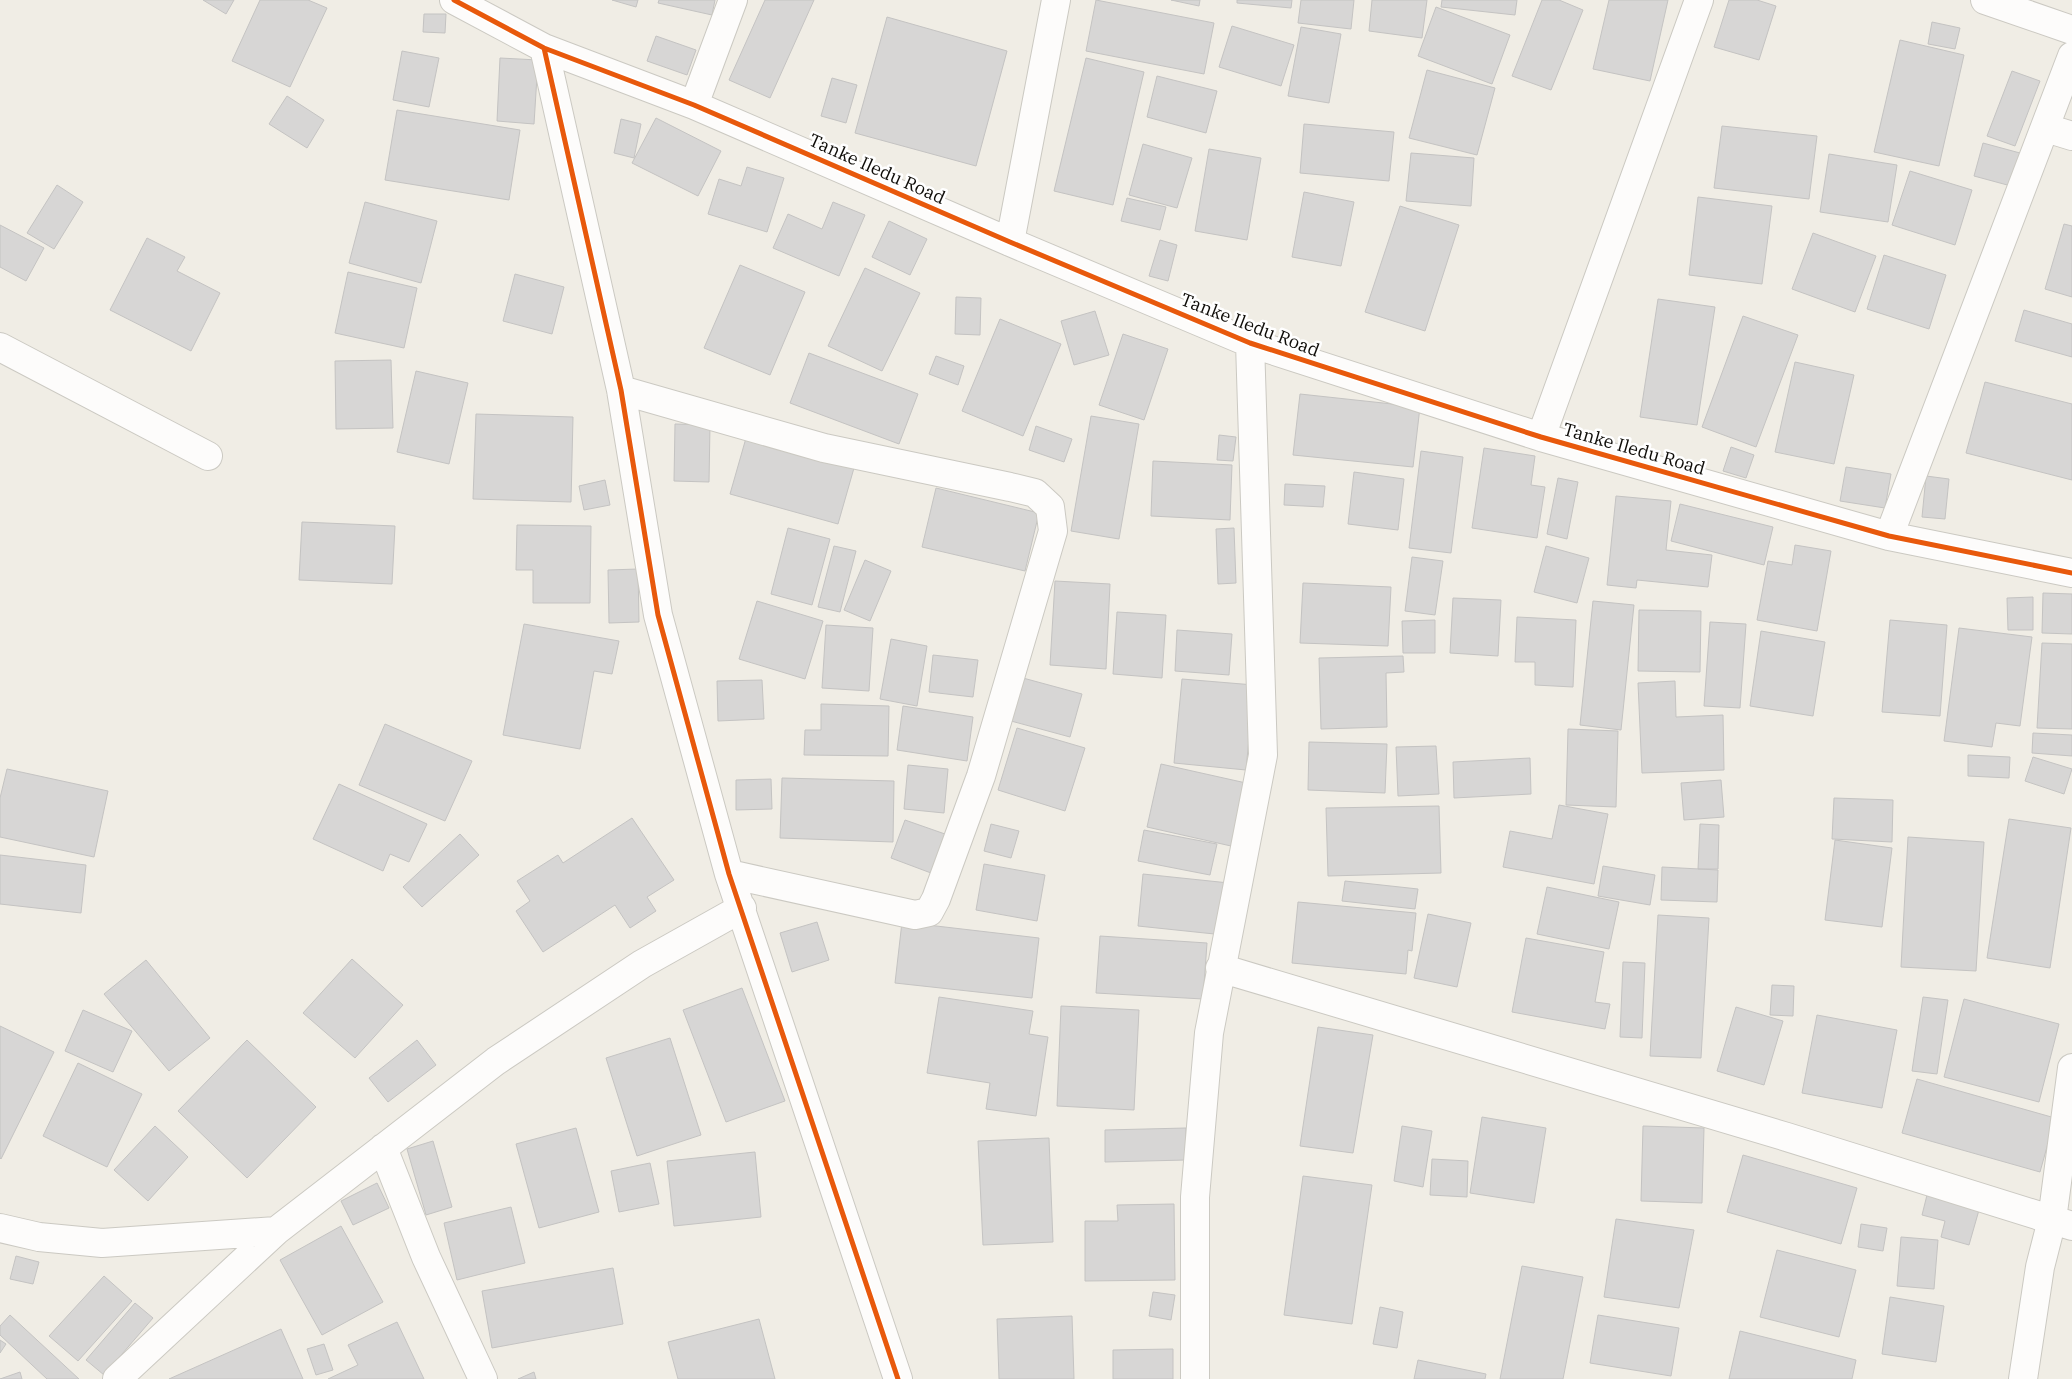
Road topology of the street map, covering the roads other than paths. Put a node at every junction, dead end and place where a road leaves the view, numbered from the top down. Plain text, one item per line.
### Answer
1 (454, 0) edge
2 (733, 0) edge
3 (1056, 0) edge
4 (1699, 0) edge
5 (1985, 0) edge
6 (2072, 30) edge
7 (544, 48) junction
8 (2072, 56) edge
9 (694, 104) junction
10 (2046, 128) junction
11 (2072, 136) edge
12 (1010, 242) junction
13 (1250, 343) junction
14 (0, 347) edge
15 (622, 390) junction
16 (1541, 436) junction
17 (208, 456) dead end
18 (1889, 536) junction
19 (2072, 573) edge
20 (729, 874) junction
21 (742, 908) junction
22 (1220, 968) junction
23 (2072, 1068) edge
24 (383, 1148) junction
25 (2062, 1223) edge
26 (0, 1228) edge
27 (276, 1231) junction
28 (125, 1376) edge
29 (482, 1379) edge
30 (898, 1379) edge
31 (1195, 1379) edge
32 (2023, 1379) edge

1 - 7 street, Tanke Iledu Road
2 - 9 street
3 - 12 street
4 - 16 street
5 - 6 street
7 - 9 street, Tanke Iledu Road
7 - 15 street
8 - 10 street
9 - 12 street, Tanke Iledu Road
10 - 11 street
10 - 18 street
12 - 13 street, Tanke Iledu Road
13 - 16 street, Tanke Iledu Road
13 - 22 street
14 - 17 street
15 - 20 street
15 - 20 street
16 - 18 street, Tanke Iledu Road
18 - 19 street, Tanke Iledu Road
20 - 21 street
21 - 24 street
21 - 30 street
22 - 25 street
22 - 31 street
23 - 25 street
24 - 27 street
24 - 29 street
25 - 32 street
26 - 27 street
27 - 28 street

